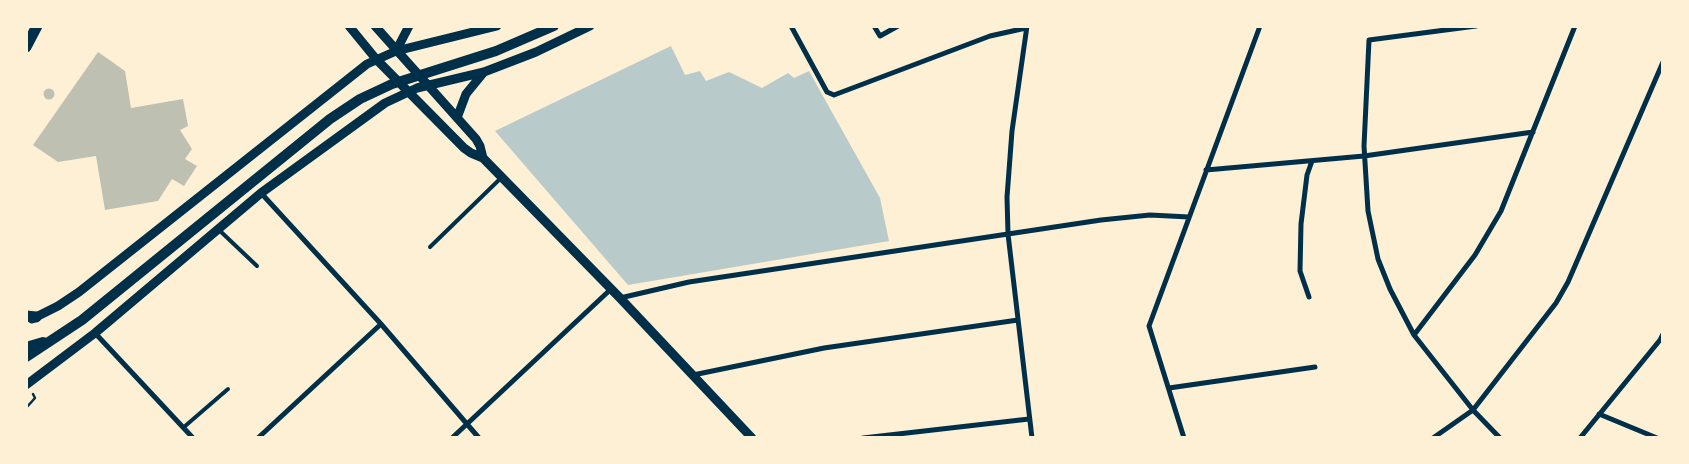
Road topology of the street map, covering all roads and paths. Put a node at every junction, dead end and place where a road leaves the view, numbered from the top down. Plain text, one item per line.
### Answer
1 (37, 26) edge
2 (349, 26) edge
3 (375, 26) edge
4 (410, 26) edge
5 (497, 26) edge
6 (554, 26) edge
7 (590, 26) edge
8 (791, 26) edge
9 (874, 26) edge
10 (898, 26) edge
11 (1260, 26) edge
12 (1476, 26) edge
13 (1575, 26) edge
14 (1026, 27) edge
15 (26, 47) edge
16 (396, 51) junction
17 (376, 59) junction
18 (1663, 62) edge
19 (484, 72) junction
20 (427, 85) junction
21 (408, 92) junction
22 (457, 118) junction
23 (1532, 132) junction
24 (1364, 156) junction
25 (483, 158) junction
26 (1312, 161) junction
27 (1206, 170) junction
28 (502, 177) junction
29 (261, 193) junction
30 (1189, 217) junction
31 (218, 229) junction
32 (1008, 234) junction
33 (430, 247) dead end
34 (257, 266) dead end
35 (611, 290) junction
36 (1309, 297) dead end
37 (620, 298) junction
38 (29, 318) edge
39 (1018, 320) junction
40 (381, 324) junction
41 (69, 330) junction
42 (95, 333) junction
43 (1663, 334) edge
44 (1414, 335) junction
45 (1661, 341) edge
46 (26, 347) edge
47 (26, 357) edge
48 (1315, 367) dead end
49 (693, 376) junction
50 (27, 384) edge
51 (1169, 388) junction
52 (228, 389) dead end
53 (26, 408) edge
54 (1473, 410) junction
55 (1599, 414) junction
56 (1030, 419) junction
57 (467, 423) junction
58 (184, 428) junction
59 (193, 438) edge
60 (258, 438) edge
61 (452, 438) edge
62 (479, 438) edge
63 (752, 438) edge
64 (863, 438) edge
65 (1032, 438) edge
66 (1184, 438) edge
67 (1433, 438) edge
68 (1500, 438) edge
69 (1580, 438) edge
70 (1657, 438) edge

1 - 15 main road
2 - 17 street
3 - 16 street
4 - 16 street
5 - 16 street
6 - 41 main road
7 - 19 street
8 - 14 street
9 - 10 street
11 - 27 street
12 - 24 street
13 - 23 street
14 - 32 street
16 - 17 street
16 - 20 street
17 - 21 street
17 - 38 street
18 - 54 street
19 - 20 street
19 - 22 street
20 - 21 street
20 - 22 street
21 - 25 street
21 - 29 street
22 - 25 street
23 - 24 street
23 - 44 street
24 - 26 street
24 - 44 street
25 - 28 street
26 - 27 street
26 - 36 street
27 - 30 street
28 - 33 lane
28 - 35 street
29 - 31 street
29 - 40 street
30 - 32 street
30 - 51 street
31 - 34 lane
31 - 42 street
32 - 37 street
32 - 39 street
35 - 37 street
35 - 57 street
37 - 49 street
39 - 49 street
39 - 56 street
40 - 57 street
40 - 60 street
41 - 46 main road
41 - 47 main road
42 - 50 street
42 - 58 street
43 - 45 street
44 - 54 street
45 - 55 street
48 - 51 street
49 - 63 street
50 - 53 path
51 - 66 street
52 - 58 lane
54 - 67 street
54 - 68 street
55 - 69 street
55 - 70 street
56 - 64 street
56 - 65 street
57 - 61 street
57 - 62 street
58 - 59 street

